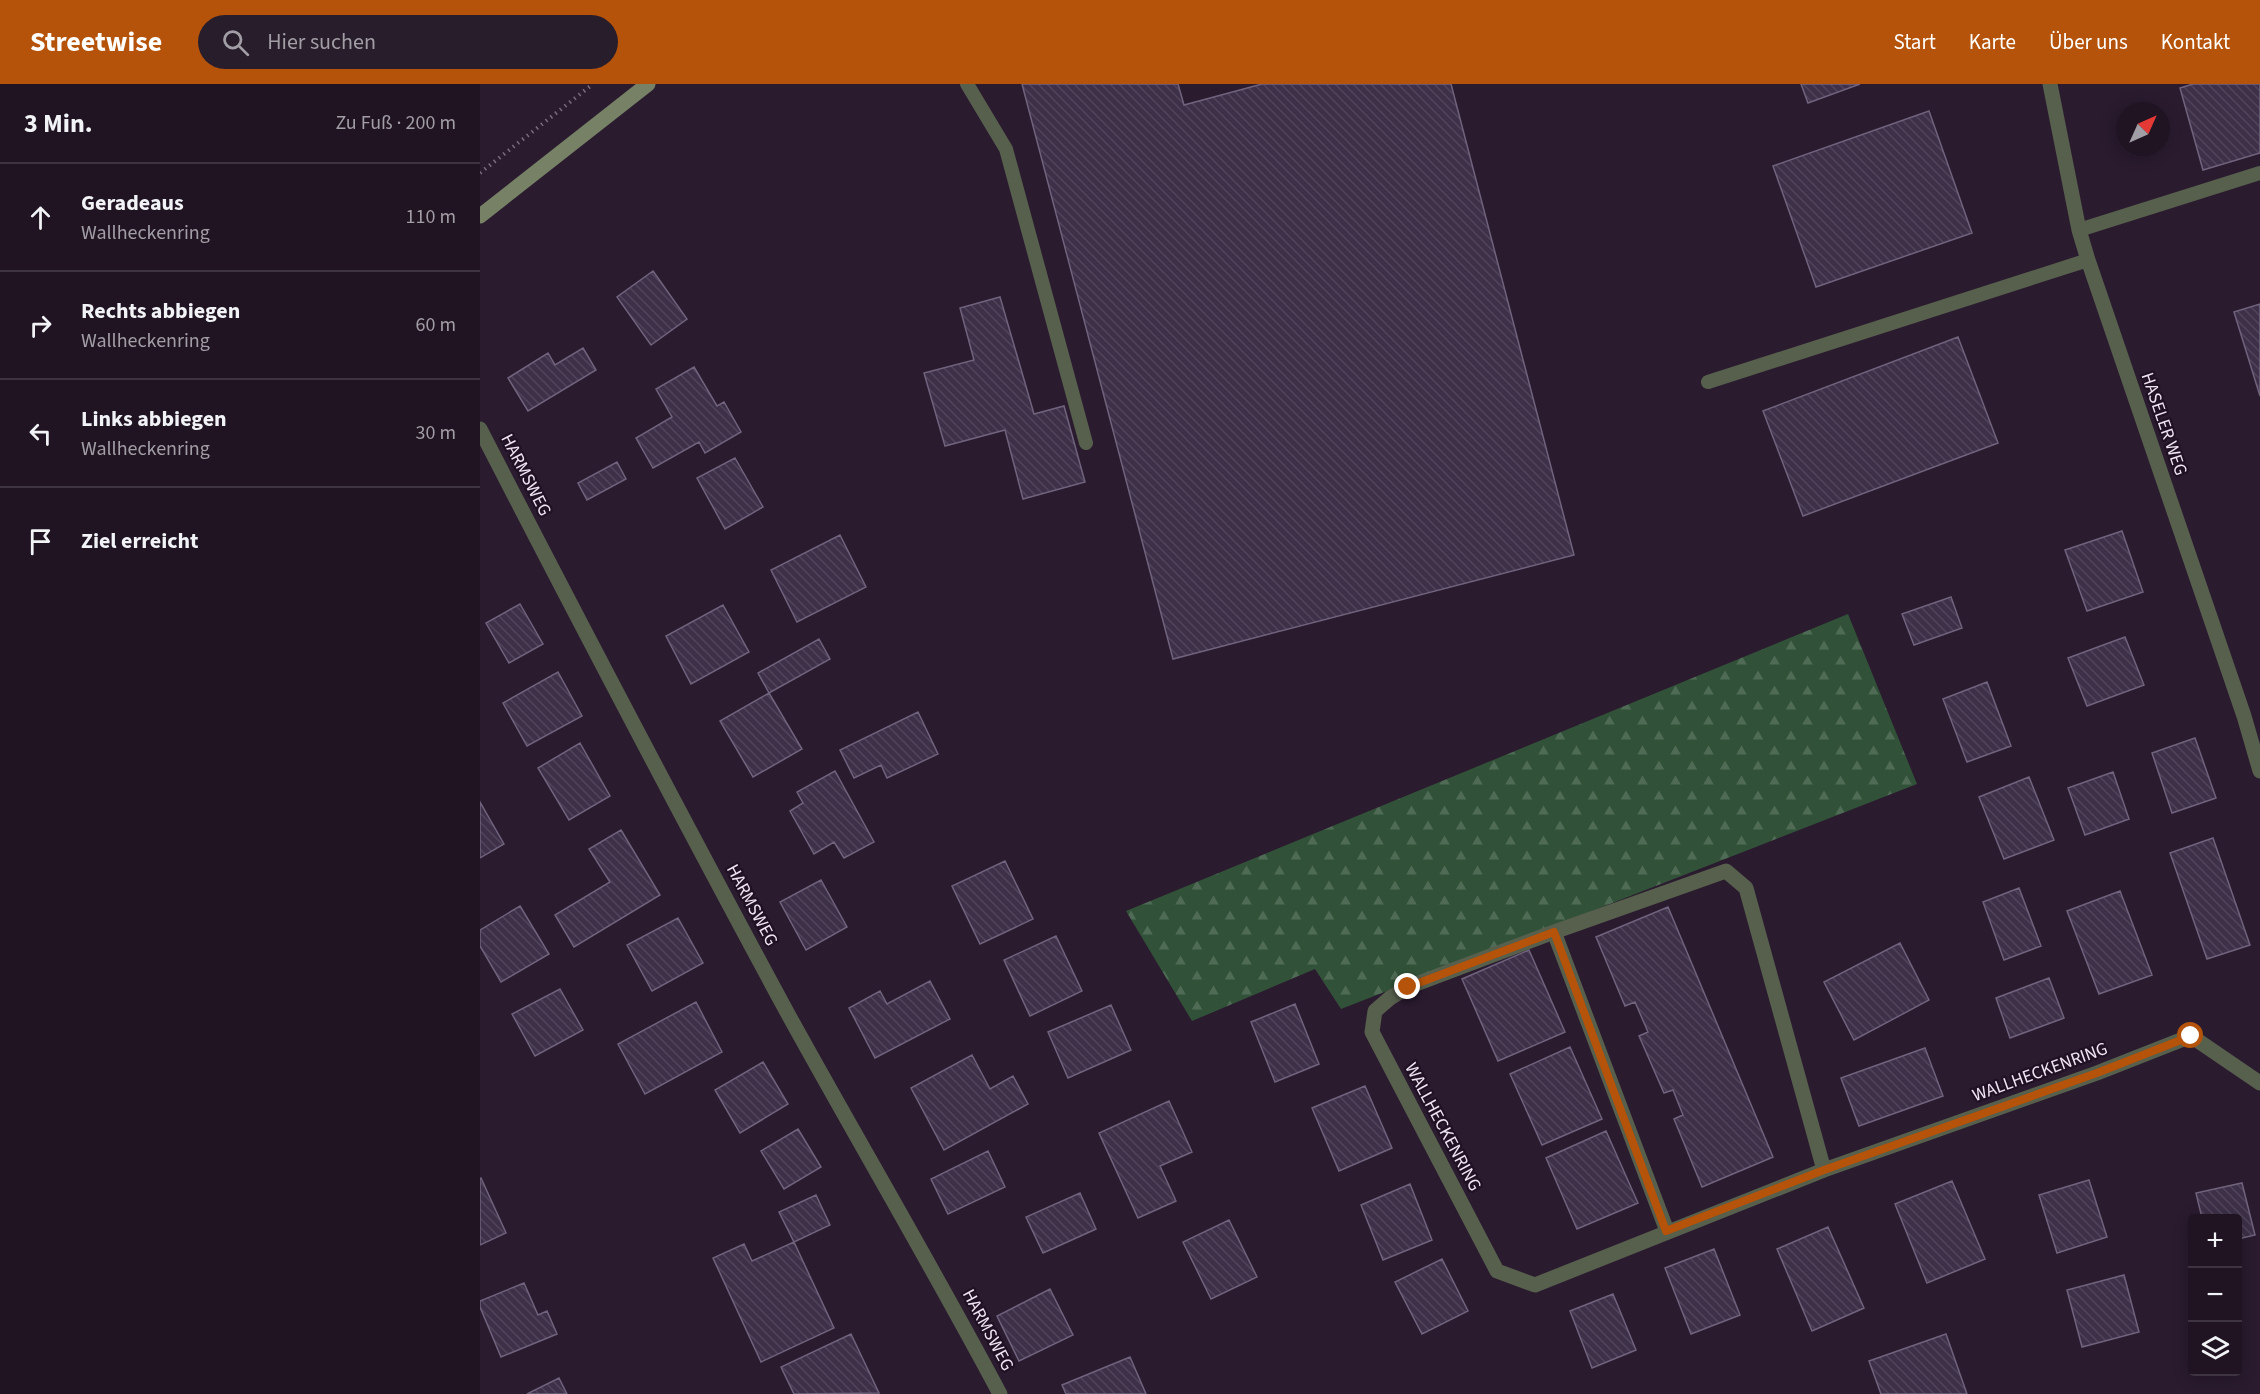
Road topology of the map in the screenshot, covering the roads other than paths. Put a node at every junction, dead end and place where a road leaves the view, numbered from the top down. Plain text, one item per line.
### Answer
1 (648, 84) edge
2 (967, 84) edge
3 (2050, 84) edge
4 (2260, 173) edge
5 (480, 216) edge
6 (2079, 230) junction
7 (2088, 260) junction
8 (1708, 382) dead end
9 (480, 429) edge
10 (1086, 443) dead end
11 (2260, 771) edge
12 (1554, 932) junction
13 (2260, 1083) edge
14 (1824, 1170) junction
15 (1666, 1231) junction
16 (1000, 1394) edge

1 - 5 street
2 - 10 lane
3 - 6 street, HASELER WEG
4 - 6 lane
6 - 7 street, HASELER WEG
7 - 8 lane
7 - 11 street, HASELER WEG
9 - 16 street, HARMSWEG
12 - 14 street, WALLHECKENRING
12 - 15 street
12 - 15 street, WALLHECKENRING
13 - 14 street, WALLHECKENRING
14 - 15 street, WALLHECKENRING

